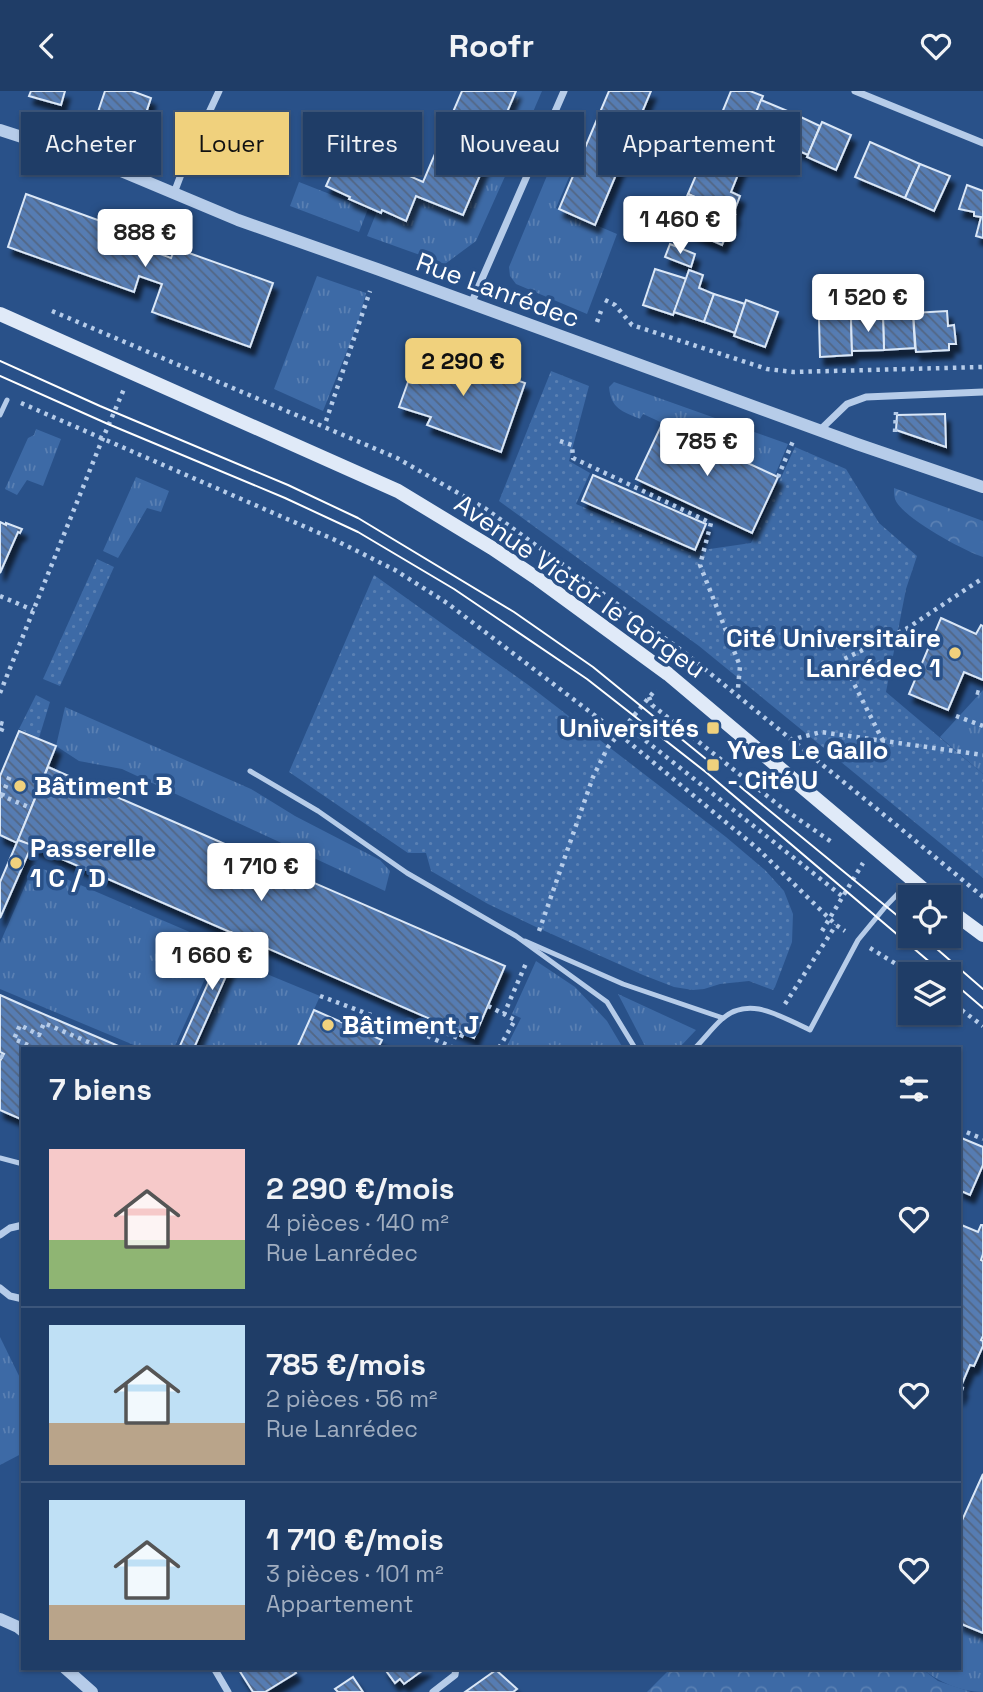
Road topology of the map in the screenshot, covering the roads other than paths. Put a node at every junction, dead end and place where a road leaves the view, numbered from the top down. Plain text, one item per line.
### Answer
1 (219, 91) edge
2 (564, 91) edge
3 (855, 91) edge
4 (0, 130) edge
5 (983, 143) edge
6 (173, 194) junction
7 (471, 304) junction
8 (0, 314) edge
9 (983, 392) edge
10 (9, 399) road end
11 (0, 415) edge
12 (820, 430) junction
13 (983, 487) edge
14 (250, 771) dead end
15 (912, 879) junction
16 (919, 885) edge
17 (961, 919) edge
18 (516, 936) junction
19 (983, 936) edge
20 (723, 1018) junction
21 (634, 1047) edge
22 (696, 1047) edge
23 (0, 1158) edge
24 (21, 1163) edge
25 (21, 1225) edge
26 (2, 1230) edge
27 (0, 1288) edge
28 (21, 1299) edge
29 (0, 1619) edge
30 (21, 1629) edge
31 (67, 1670) edge
32 (215, 1670) edge
33 (456, 1670) edge
34 (92, 1692) edge
35 (228, 1692) edge
36 (433, 1692) edge

1 - 6 street
2 - 7 street
3 - 5 street
4 - 6 street, Rue Lanrédec
6 - 7 street, Rue Lanrédec
7 - 12 street, Rue Lanrédec
8 - 15 main road, Avenue Victor le Gorgeu
9 - 12 street
10 - 11 lane
12 - 13 street, Rue Lanrédec
14 - 18 lane
15 - 16 main road, Avenue Victor le Gorgeu
15 - 20 lane
17 - 19 main road
18 - 20 lane
18 - 21 lane
20 - 22 lane
23 - 24 lane
25 - 26 street
27 - 28 street
29 - 30 street
31 - 34 street
32 - 35 street
33 - 36 street

